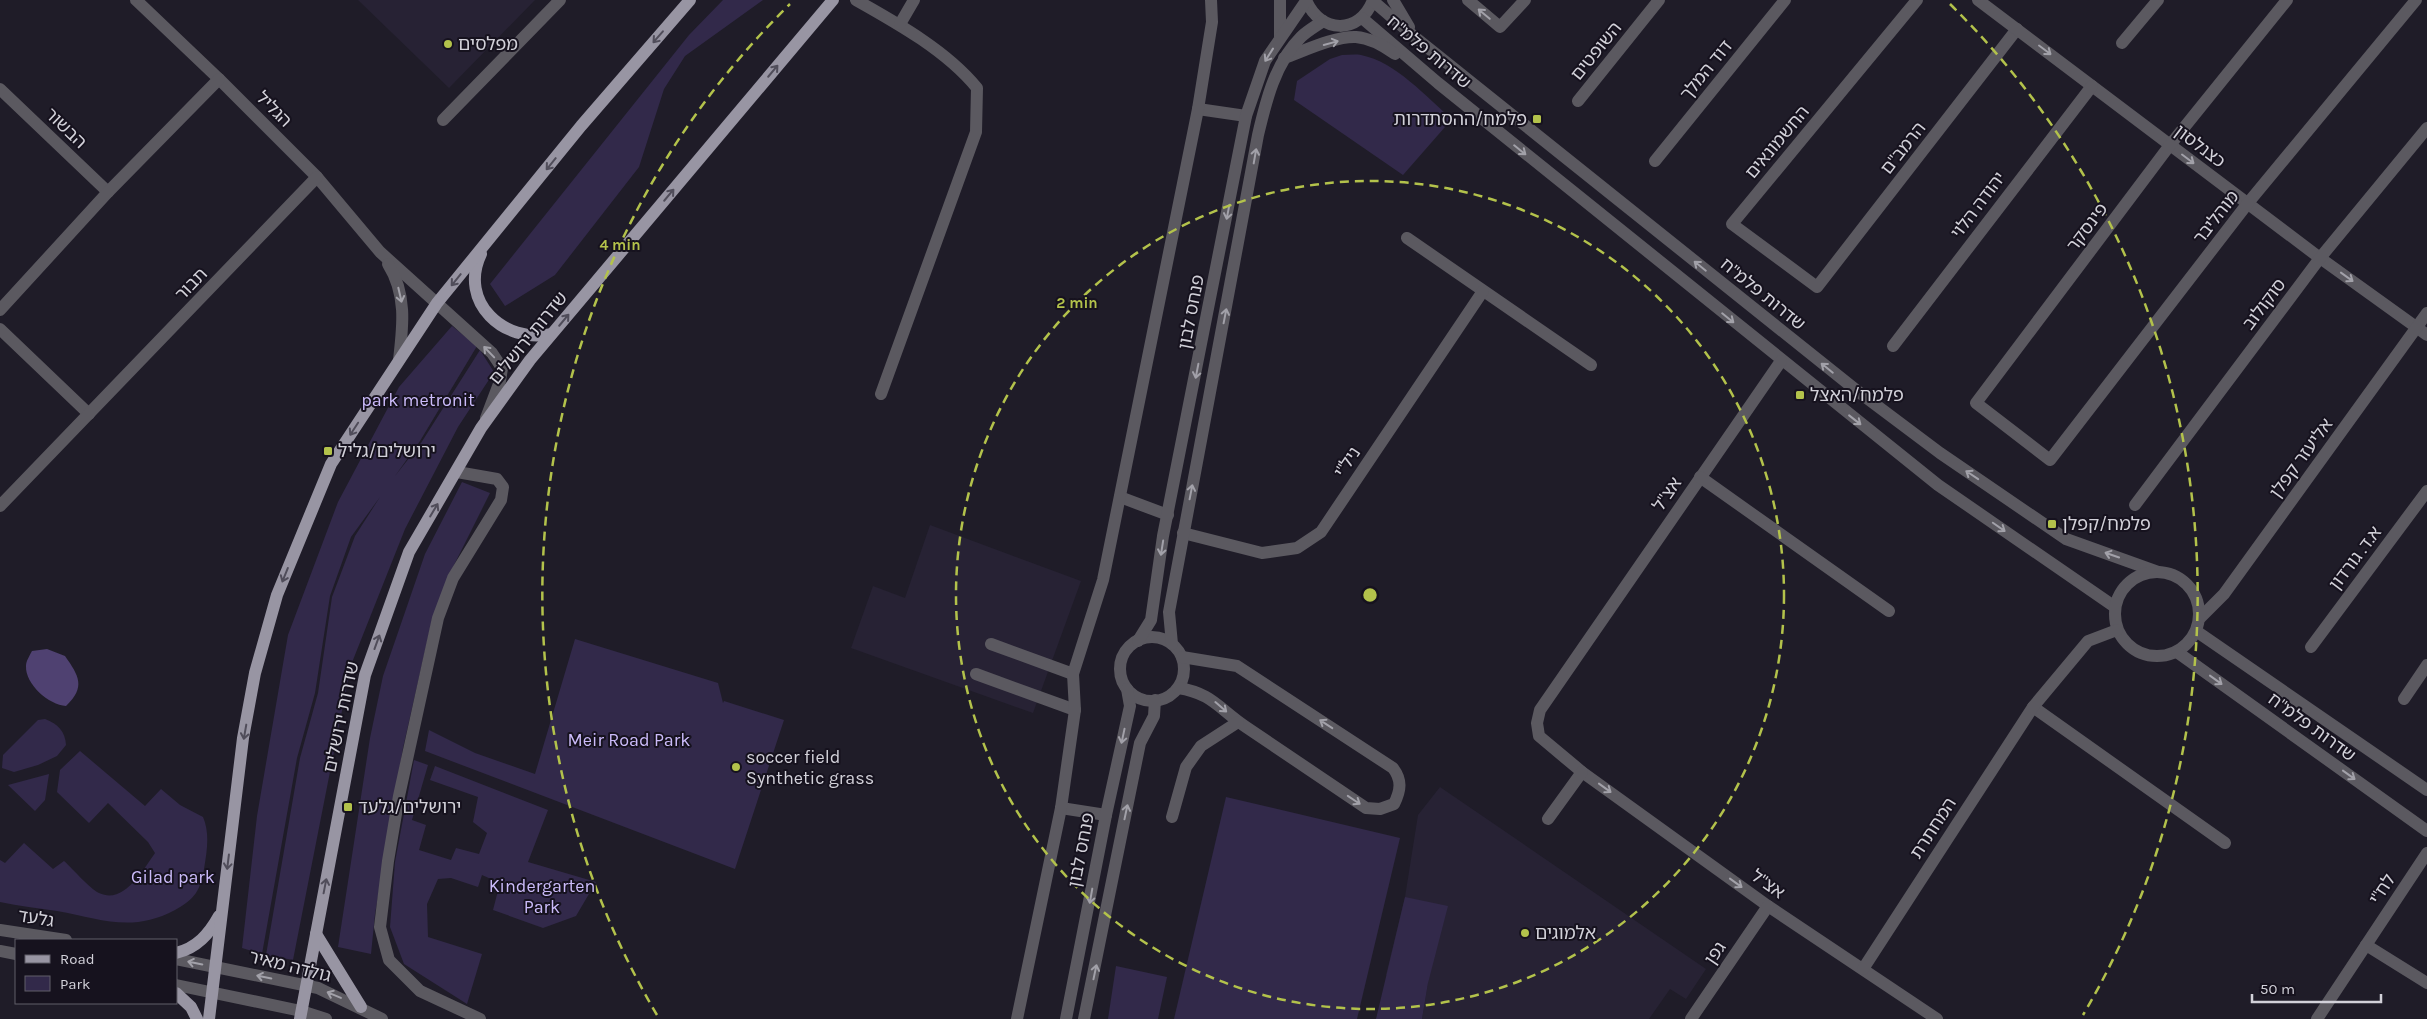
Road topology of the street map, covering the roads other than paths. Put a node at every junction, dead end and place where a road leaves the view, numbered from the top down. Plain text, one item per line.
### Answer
1 (136, 0) edge
2 (560, 0) edge
3 (690, 0) edge
4 (833, 0) edge
5 (856, 0) edge
6 (914, 0) edge
7 (1211, 0) edge
8 (1280, 0) edge
9 (1306, 0) edge
10 (1373, 0) edge
11 (1393, 0) edge
12 (1468, 0) edge
13 (1525, 0) edge
14 (1659, 0) edge
15 (1785, 0) edge
16 (1917, 0) edge
17 (1978, 0) edge
18 (2158, 0) edge
19 (2287, 0) edge
20 (2416, 0) edge
21 (1362, 18) junction
22 (1323, 21) junction
23 (900, 24) junction
24 (2016, 29) junction
25 (1280, 38) junction
26 (1417, 39) junction
27 (2122, 43) dead end
28 (1284, 58) junction
29 (220, 79) junction
30 (1438, 83) junction
31 (2092, 86) junction
32 (0, 89) edge
33 (1578, 101) dead end
34 (1198, 109) junction
35 (1246, 116) junction
36 (443, 120) dead end
37 (2427, 128) edge
38 (2170, 145) junction
39 (1655, 161) dead end
40 (317, 177) junction
41 (108, 192) junction
42 (2248, 203) junction
43 (1407, 238) dead end
44 (487, 243) junction
45 (380, 252) junction
46 (2320, 258) junction
47 (1818, 288) joint
48 (1483, 291) junction
49 (437, 304) junction
50 (1, 307) edge
51 (2427, 313) edge
52 (2416, 327) junction
53 (0, 329) edge
54 (551, 334) junction
55 (2427, 335) edge
56 (1892, 346) dead end
57 (399, 360) junction
58 (1781, 361) junction
59 (1592, 365) dead end
60 (881, 394) dead end
61 (89, 414) junction
62 (481, 428) junction
63 (2050, 460) joint
64 (457, 472) junction
65 (1700, 477) junction
66 (2427, 491) edge
67 (1120, 497) junction
68 (2135, 505) dead end
69 (0, 506) edge
70 (1168, 515) junction
71 (1183, 533) junction
72 (2158, 572) junction
73 (2115, 607) junction
74 (1889, 611) dead end
75 (2198, 625) junction
76 (2117, 630) junction
77 (1138, 641) junction
78 (991, 644) dead end
79 (1172, 644) junction
80 (2311, 647) dead end
81 (2177, 652) junction
82 (1182, 657) junction
83 (2427, 665) edge
84 (976, 674) dead end
85 (1073, 674) junction
86 (1127, 688) junction
87 (1178, 688) junction
88 (2404, 699) dead end
89 (1155, 700) junction
90 (2033, 707) junction
91 (1075, 710) junction
92 (1238, 722) junction
93 (1582, 772) junction
94 (2427, 790) edge
95 (1061, 808) junction
96 (1106, 815) junction
97 (1172, 817) dead end
98 (1548, 819) dead end
99 (2427, 831) edge
100 (2225, 843) dead end
101 (2427, 853) edge
102 (1768, 906) junction
103 (222, 912) junction
104 (0, 930) edge
105 (316, 934) junction
106 (59, 939) edge
107 (2366, 945) junction
108 (0, 951) edge
109 (178, 952) edge
110 (15, 954) edge
111 (178, 959) edge
112 (215, 967) junction
113 (1862, 969) junction
114 (2427, 983) edge
115 (178, 985) edge
116 (307, 986) junction
117 (212, 993) junction
118 (178, 995) edge
119 (361, 1008) junction
120 (301, 1015) edge
121 (472, 1017) edge
122 (197, 1019) edge
123 (209, 1019) edge
124 (326, 1019) edge
125 (382, 1019) edge
126 (1018, 1019) edge
127 (1066, 1019) edge
128 (1084, 1019) edge
129 (1691, 1019) edge
130 (1937, 1019) edge
131 (2317, 1019) edge

1 - 29 street, הגליל
2 - 36 street
3 -> 44 main road
54 -> 4 main road, שדרות ירושלים
5 - 23 street
6 - 23 street
7 - 34 street
8 - 25 street
9 - 22 street
9 - 25 street, פנחס לבון
10 - 21 street
10 - 26 street, שדרות פלמ"ח
11 - 26 street
13 -> 12 street
14 - 33 street, השופטים
15 - 39 street, דוד המלך
16 - 47 street, החשמונאים
17 - 24 street, כצנלסון
18 - 27 street
19 - 38 street, פינסקר
20 - 42 street, מוהליבר
21 - 22 street
21 - 30 street, שדרות פלמ"ח
22 - 28 street, פנחס לבון
23 - 60 street
24 -> 31 street, כצנלסון
24 - 47 street, הרמב"ם
25 -> 35 street, פנחס לבון
72 -> 26 street, שדרות פלמ"ח
28 -> 30 street
71 -> 28 street, פנחס לבון
29 - 40 street, הגליל
29 - 41 street
30 -> 58 street, שדרות פלמ"ח
31 - 38 street, כצנלסון
31 - 56 street, יהודה הלוי
32 - 41 street, הבשור
34 - 35 street
34 - 67 street
35 -> 70 street, פנחס לבון
37 - 46 street, סוקולוב
38 -> 42 street, כצנלסון
38 - 63 street, פינסקר
40 - 45 street, הגליל
40 - 61 street, תבור
41 - 50 street
42 - 46 street, כצנלסון
42 - 63 street, מוהליבר
43 - 48 street
44 -> 49 main road
44 - 54 main road
45 - 49 street, הגליל
45 -> 57 street, הגליל
46 -> 52 street, כצנלסון
46 - 68 street, סוקולוב
48 - 59 street
48 - 71 street, ניל"י
49 - 57 main road
62 -> 49 street, הגליל
51 - 52 street, אליעזר קפלן
52 - 55 street, כצנלסון
52 - 75 street, אליעזר קפלן
53 - 61 street
54 - 62 main road, שדרות ירושלים
57 -> 103 main road
58 - 65 street, אצ"ל
58 -> 73 street, שדרות פלמ"ח
61 - 69 street, תבור
62 - 64 main road, שדרות ירושלים
105 -> 64 main road, שדרות ירושלים
64 - 121 street
65 - 74 street, אצ"ל
65 - 93 street, אצ"ל
66 - 80 street, א.ד. גורדון
67 - 70 street
67 - 85 street
70 -> 77 street, פנחס לבון
71 - 79 street, פנחס לבון
72 - 73 street
72 - 75 street
73 - 76 street
75 - 81 street
75 - 94 street, שדרות פלמ"ח
76 - 81 street
76 - 90 street, המחתרת
77 - 79 street
77 - 86 street
78 - 85 street
79 - 82 street
81 -> 99 street, שדרות פלמ"ח
82 - 87 street
92 -> 82 street
83 - 88 street
84 - 91 street
85 - 91 street
86 - 89 street
86 -> 96 street, פנחס לבון
87 - 89 street
87 -> 92 street
128 -> 89 street, פנחס לבון
90 - 100 street
90 - 113 street, המחתרת
91 - 95 street
92 - 97 street
93 - 98 street
93 -> 102 street, אצ"ל
95 - 96 street
95 - 126 street
96 -> 127 street, פנחס לבון
101 - 107 street, לח"י
102 - 113 street, אצ"ל
102 - 129 street, גפן
103 - 109 main road
103 - 112 main road
104 - 106 street, גלעד
105 - 116 main road, שדרות ירושלים
105 - 119 main road
107 - 114 street
107 - 131 street, לח"י
108 - 110 street
112 -> 111 street
116 -> 112 street, גולדה מאיר
112 - 117 main road
113 - 130 street, אצ"ל
115 - 117 street
119 -> 116 street, גולדה מאיר
116 - 120 main road, שדרות ירושלים
117 - 120 street
117 - 123 main road
118 - 122 main road
119 - 125 street, גולדה מאיר
120 - 124 street

